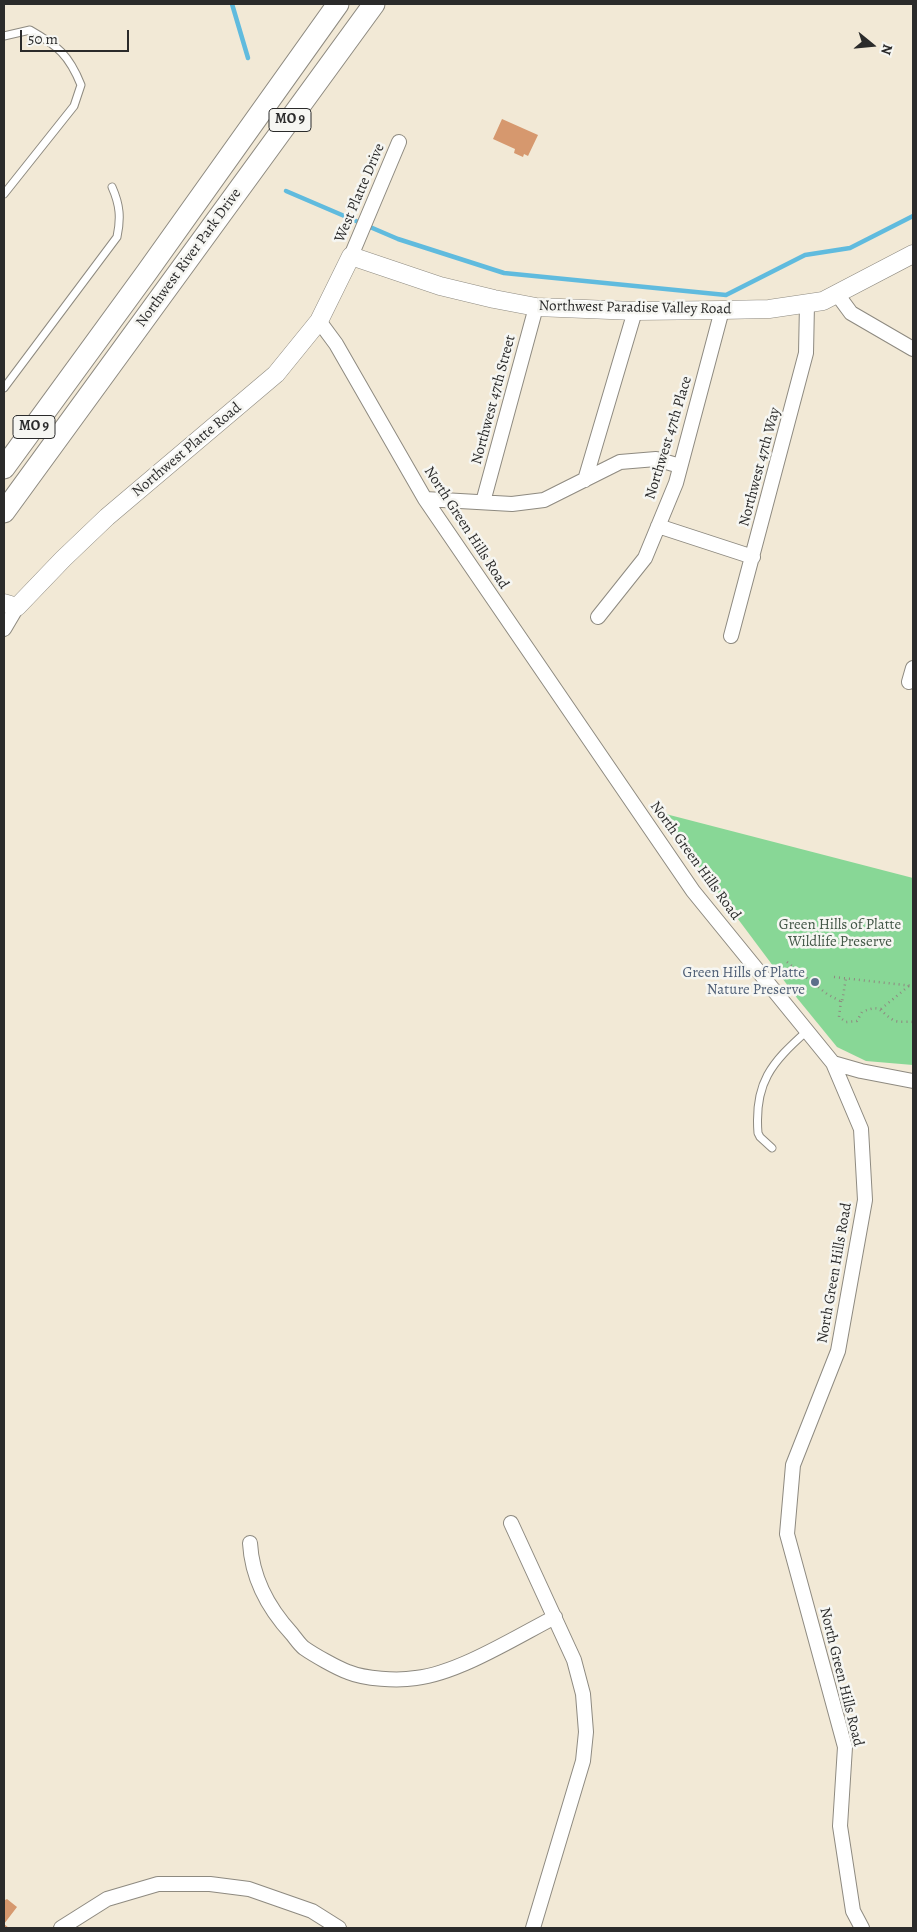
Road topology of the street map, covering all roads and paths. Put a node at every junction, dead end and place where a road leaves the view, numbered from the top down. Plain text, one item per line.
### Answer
1 (338, 4) edge
2 (374, 4) edge
3 (4, 36) edge
4 (399, 142) dead end
5 (112, 187) dead end
6 (4, 194) edge
7 (354, 249) junction
8 (913, 254) edge
9 (836, 294) junction
10 (807, 304) junction
11 (536, 307) junction
12 (722, 310) junction
13 (635, 311) junction
14 (319, 322) junction
15 (913, 349) edge
16 (4, 388) edge
17 (680, 466) junction
18 (4, 468) edge
19 (585, 480) junction
20 (425, 499) junction
21 (483, 502) junction
22 (4, 512) edge
23 (658, 526) junction
24 (753, 557) junction
25 (11, 605) edge
26 (598, 617) dead end
27 (4, 629) edge
28 (731, 636) dead end
29 (913, 668) edge
30 (909, 682) dead end
31 (787, 962) dead end
32 (834, 976) dead end
33 (846, 978) junction
34 (912, 986) edge
35 (841, 1001) junction
36 (881, 1008) junction
37 (913, 1022) edge
38 (806, 1031) junction
39 (833, 1063) junction
40 (913, 1081) edge
41 (772, 1148) dead end
42 (510, 1524) dead end
43 (250, 1543) dead end
44 (555, 1617) junction
45 (61, 1928) edge
46 (339, 1928) edge
47 (533, 1928) edge
48 (862, 1928) edge

1 - 18 main road, Northwest River Park Drive / MO 9
2 - 22 main road, Northwest River Park Drive / MO 9
3 - 6 lane
4 - 7 street, West Platte Drive
5 - 16 lane
7 - 11 street, Northwest Paradise Valley Road
7 - 14 street, Northwest Platte Road
8 - 9 street, Northwest Paradise Valley Road
9 - 10 street, Northwest Paradise Valley Road
9 - 15 street
10 - 12 street, Northwest Paradise Valley Road
10 - 24 street, Northwest 47th Way
11 - 13 street, Northwest Paradise Valley Road
11 - 21 street, Northwest 47th Street
12 - 13 street, Northwest Paradise Valley Road
12 - 17 street, Northwest 47th Place
13 - 19 street
14 - 20 street, North Green Hills Road
14 - 25 street, Northwest Platte Road
17 - 19 street
17 - 23 street, Northwest 47th Place
19 - 21 street
20 - 21 street
20 - 38 street, North Green Hills Road
23 - 24 street
23 - 26 street, Northwest 47th Place
24 - 28 street, Northwest 47th Way
25 - 27 street, Northwest Platte Road
29 - 30 street
31 - 35 path
32 - 33 path
33 - 34 path
33 - 35 path
34 - 36 path
35 - 36 path
36 - 37 path
38 - 39 street, North Green Hills Road
38 - 41 lane
39 - 40 street
39 - 48 street, North Green Hills Road
42 - 44 street
43 - 44 street
44 - 47 street
45 - 46 street

